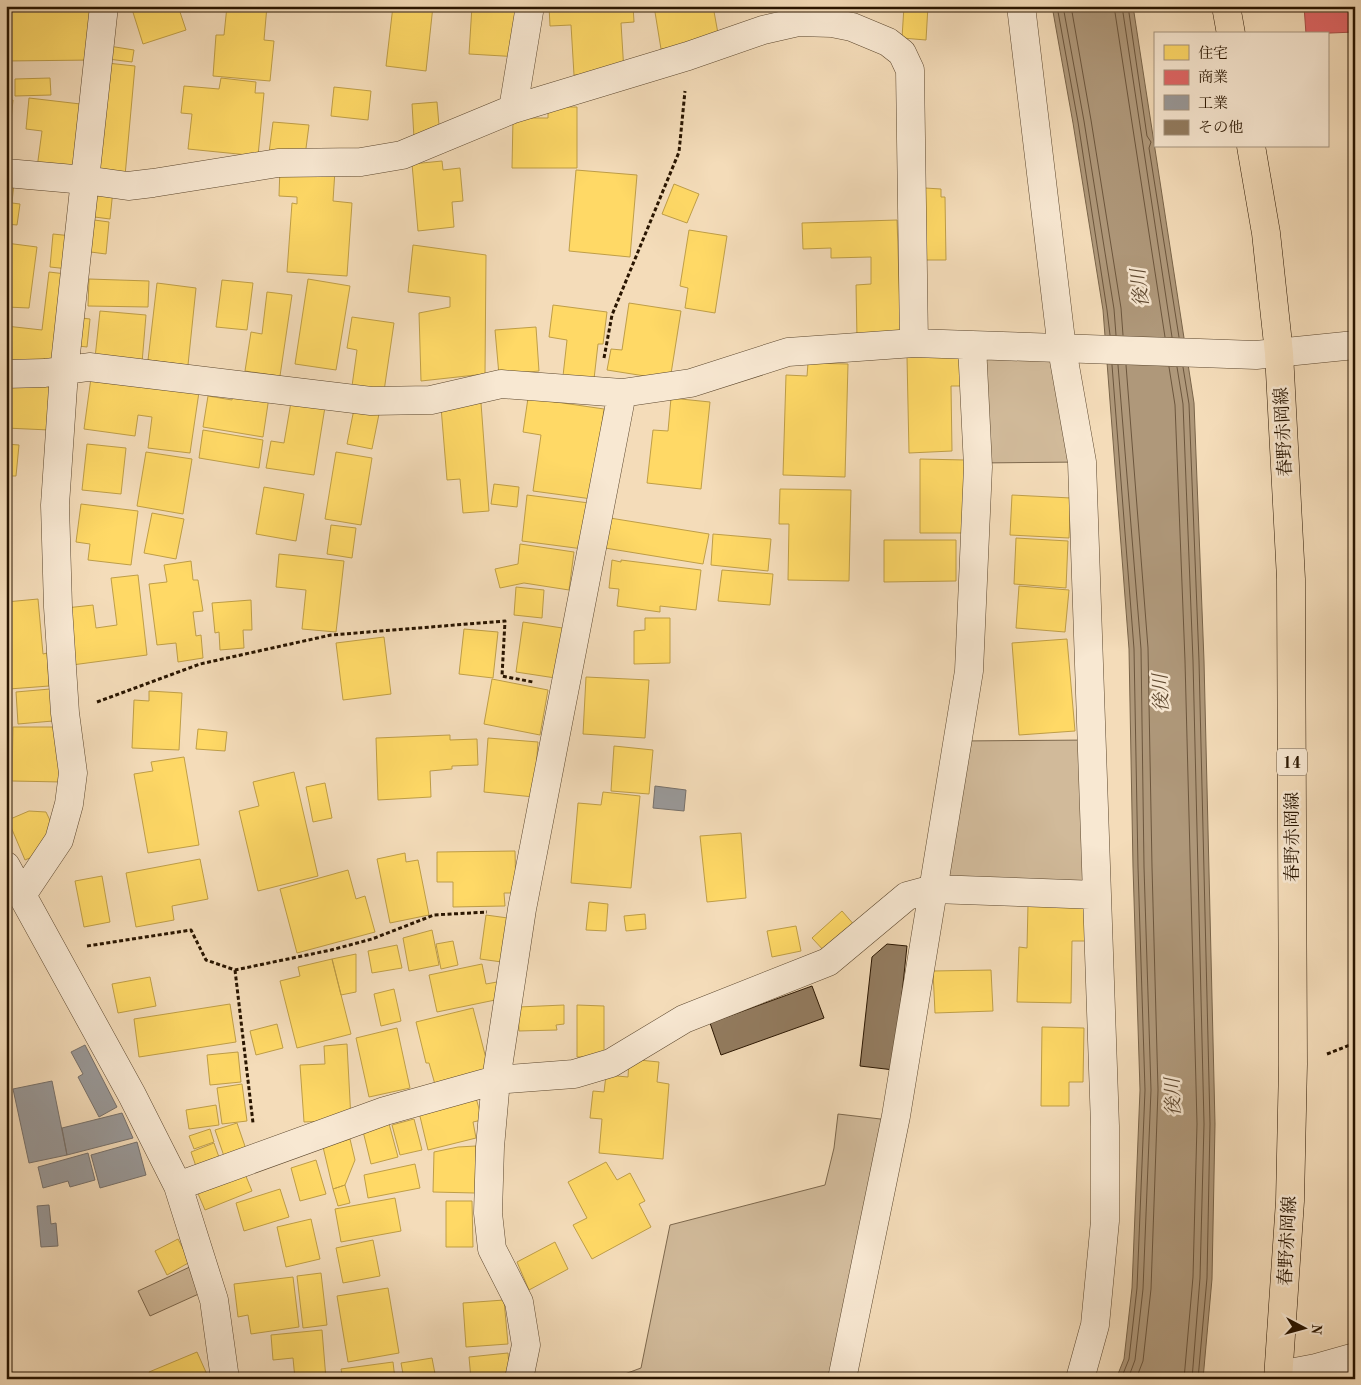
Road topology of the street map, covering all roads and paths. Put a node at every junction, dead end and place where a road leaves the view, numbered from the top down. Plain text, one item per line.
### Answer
1 (104, 6) edge
2 (530, 6) edge
3 (1021, 6) edge
4 (1226, 6) edge
5 (1231, 32) edge
6 (688, 56) junction
7 (513, 109) junction
8 (1251, 148) edge
9 (6, 173) edge
10 (85, 180) junction
11 (914, 343) junction
12 (972, 345) junction
13 (1355, 345) edge
14 (1062, 349) junction
15 (1279, 353) junction
16 (64, 372) junction
17 (6, 374) edge
18 (610, 392) junction
19 (565, 688) junction
20 (65, 713) junction
21 (6, 866) edge
22 (933, 889) junction
23 (1097, 894) junction
24 (22, 895) junction
25 (522, 909) junction
26 (52, 951) junction
27 (235, 970) junction
28 (496, 1080) junction
29 (257, 1156) junction
30 (178, 1186) junction
31 (1355, 1357) edge
32 (1279, 1377) edge
33 (225, 1379) edge
34 (519, 1379) edge
35 (842, 1379) edge
36 (1080, 1379) edge

1 - 10 street
2 - 7 street
3 - 14 street
4 - 5 main road
6 - 7 street
6 - 11 street
6 - 18 path
7 - 10 street
8 - 15 main road, 春野赤岡線 / 14
9 - 10 street
10 - 16 street
11 - 12 street
11 - 18 street
12 - 14 street
12 - 22 street
13 - 15 street
14 - 15 street
14 - 23 street
15 - 32 main road, 春野赤岡線 / 14
16 - 17 street
16 - 18 street
16 - 20 street
18 - 19 street
19 - 20 path
19 - 25 street
20 - 24 street
21 - 24 street
22 - 23 street
22 - 28 street
22 - 35 street
23 - 36 street
24 - 26 street
25 - 27 path
25 - 28 street
26 - 27 path
26 - 30 street
27 - 29 path
28 - 29 street
28 - 34 street
29 - 30 street
30 - 33 street
31 - 32 street

